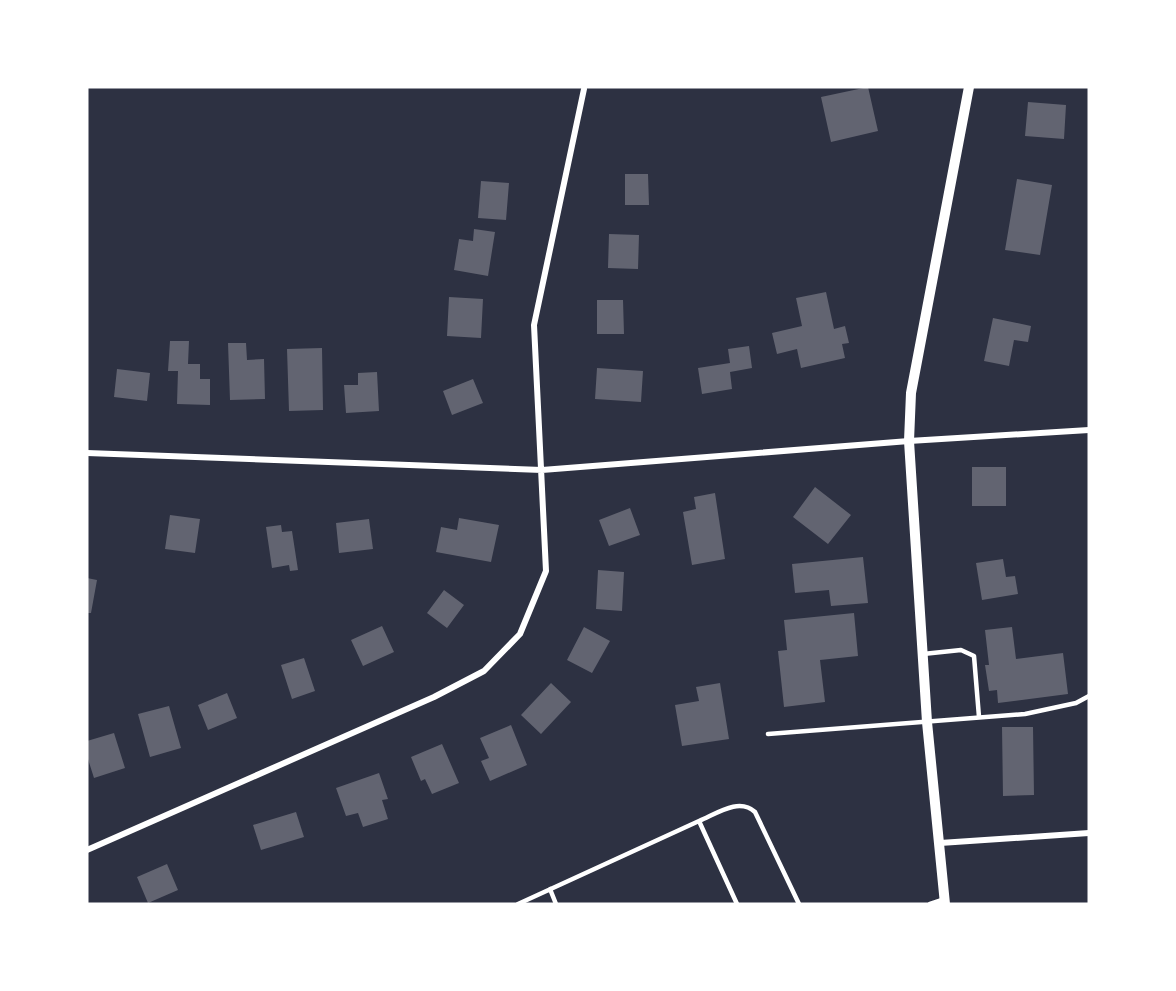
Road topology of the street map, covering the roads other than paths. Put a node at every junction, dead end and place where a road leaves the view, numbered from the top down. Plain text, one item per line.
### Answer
1 (969, 87) edge
2 (584, 89) dead end
3 (1089, 430) edge
4 (909, 441) junction
5 (87, 453) edge
6 (542, 470) junction
7 (923, 654) junction
8 (1089, 696) edge
9 (979, 717) junction
10 (927, 722) junction
11 (768, 734) dead end
12 (699, 821) junction
13 (1089, 833) edge
14 (939, 843) junction
15 (87, 850) edge
16 (550, 889) junction
17 (945, 902) edge
18 (518, 904) edge
19 (556, 904) edge
20 (737, 904) edge
21 (799, 904) edge
22 (930, 904) edge

1 - 4 street
2 - 6 street
3 - 4 street
4 - 6 street
4 - 7 street
5 - 6 street
6 - 15 street
7 - 9 lane
7 - 10 street
8 - 9 lane
9 - 10 lane
10 - 11 lane
10 - 14 street
12 - 16 lane
12 - 20 lane
12 - 21 lane
13 - 14 street
14 - 17 street
16 - 18 lane
16 - 19 lane
17 - 22 lane

